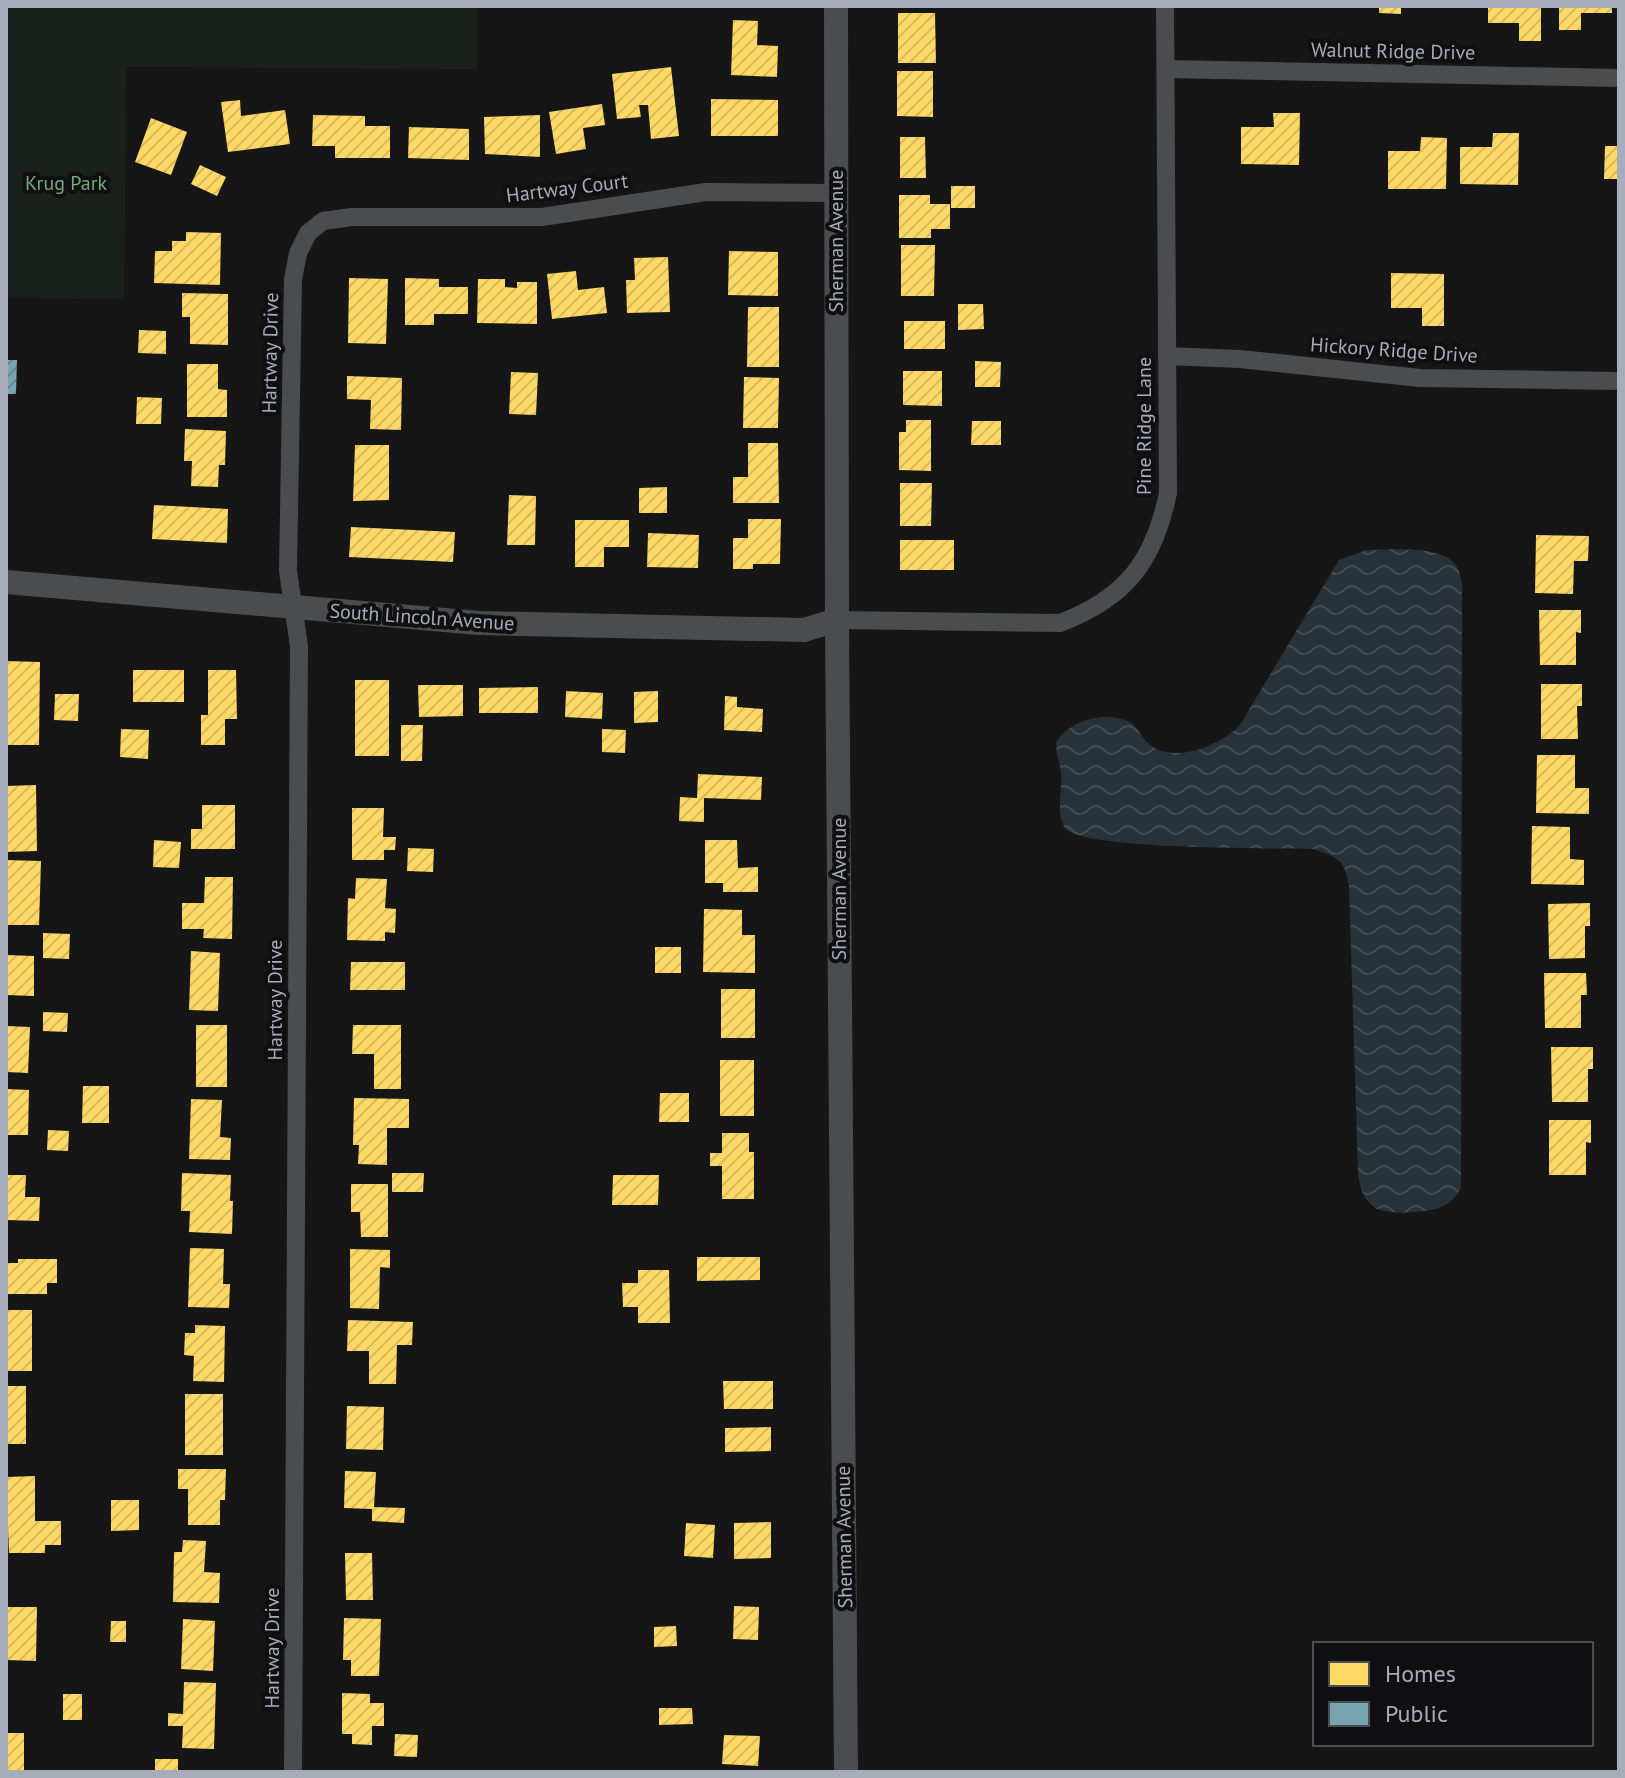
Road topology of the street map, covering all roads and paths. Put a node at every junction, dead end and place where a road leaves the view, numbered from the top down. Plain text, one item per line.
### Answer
1 (836, 6) edge
2 (1165, 6) edge
3 (1166, 69) junction
4 (1619, 78) edge
5 (836, 193) junction
6 (308, 233) joint
7 (1167, 356) junction
8 (1619, 381) edge
9 (6, 582) edge
10 (293, 608) junction
11 (837, 620) junction
12 (293, 1772) edge
13 (846, 1772) edge

1 - 5 street, Sherman Avenue
2 - 3 street, Pine Ridge Lane
3 - 4 street, Walnut Ridge Drive
3 - 7 street, Pine Ridge Lane
5 - 6 street, Hartway Court
5 - 11 street, Sherman Avenue
6 - 10 street, Hartway Drive
7 - 8 street, Hickory Ridge Drive
7 - 11 street, Pine Ridge Lane
9 - 10 street, South Lincoln Avenue
10 - 11 street, South Lincoln Avenue
10 - 12 street, Hartway Drive
11 - 13 street, Sherman Avenue

